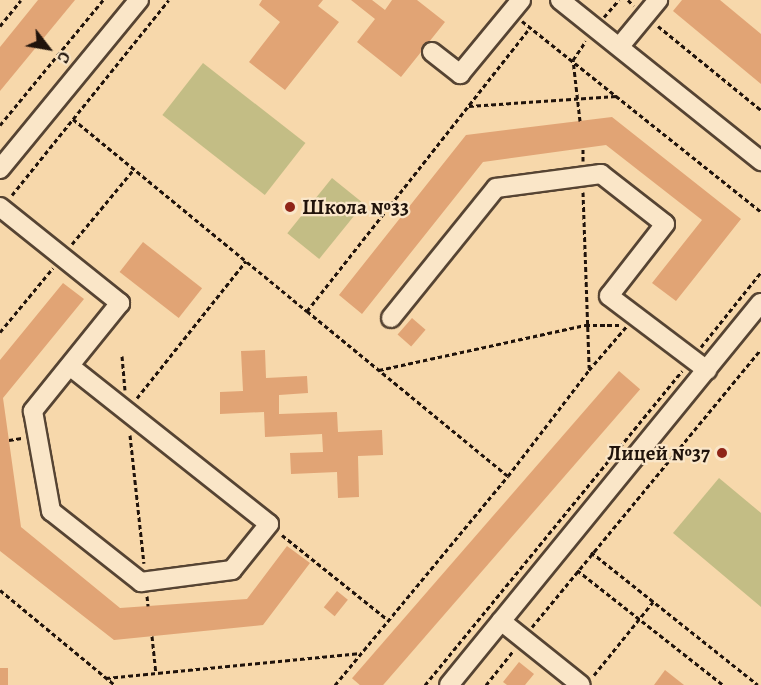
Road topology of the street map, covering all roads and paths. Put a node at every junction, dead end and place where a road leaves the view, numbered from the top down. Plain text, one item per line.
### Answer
1 (21, 0) edge
2 (103, 0) edge
3 (139, 0) edge
4 (169, 0) edge
5 (560, 0) edge
6 (658, 0) edge
7 (516, 6) edge
8 (645, 15) junction
9 (0, 26) edge
10 (530, 28) junction
11 (620, 46) junction
12 (432, 52) dead end
13 (573, 60) junction
14 (618, 96) junction
15 (575, 97) junction
16 (469, 106) junction
17 (761, 110) edge
18 (73, 119) junction
19 (580, 121) dead end
20 (0, 125) edge
21 (583, 148) dead end
22 (761, 161) edge
23 (0, 169) edge
24 (583, 177) junction
25 (1, 208) edge
26 (761, 212) edge
27 (246, 261) junction
28 (761, 272) edge
29 (761, 303) edge
30 (307, 311) junction
31 (391, 318) dead end
32 (585, 325) junction
33 (761, 349) edge
34 (122, 356) dead end
35 (692, 358) junction
36 (70, 366) junction
37 (379, 370) junction
38 (589, 370) junction
39 (707, 370) junction
40 (127, 411) junction
41 (29, 436) dead end
42 (9, 440) dead end
43 (508, 476) junction
44 (278, 532) dead end
45 (591, 552) junction
46 (577, 570) junction
47 (146, 582) junction
48 (0, 590) edge
49 (653, 602) junction
50 (148, 606) dead end
51 (639, 619) junction
52 (388, 620) junction
53 (501, 621) junction
54 (152, 636) dead end
55 (523, 638) junction
56 (362, 653) junction
57 (156, 673) junction
58 (106, 678) junction
59 (584, 684) edge
60 (115, 685) edge
61 (335, 685) edge
62 (424, 685) edge
63 (449, 685) edge
64 (486, 685) edge
65 (723, 685) edge
66 (758, 685) edge

1 - 9 path
2 - 20 path
3 - 23 street
4 - 18 path
5 - 11 street
6 - 8 street
7 - 10 path
7 - 12 street
8 - 11 street
8 - 17 path
10 - 13 path
10 - 16 path
11 - 22 street
13 - 14 path
13 - 15 path
14 - 15 path
14 - 26 path
15 - 16 path
15 - 19 path
16 - 30 path
18 - 25 path
18 - 27 path
21 - 24 path
24 - 31 street
24 - 32 path
24 - 35 street
25 - 36 street
27 - 30 path
27 - 40 path
28 - 35 path
29 - 39 street
30 - 37 path
32 - 37 path
32 - 38 path
32 - 38 path
33 - 45 path
34 - 40 path
35 - 39 street
35 - 62 path
36 - 40 street
36 - 47 street
37 - 43 path
38 - 43 path
39 - 53 street
40 - 47 path
40 - 47 street
41 - 42 path
43 - 52 path
44 - 52 path
45 - 46 path
45 - 49 path
46 - 51 path
46 - 55 path
47 - 50 path
48 - 58 path
49 - 51 path
49 - 66 path
51 - 59 path
51 - 65 path
52 - 56 path
53 - 55 street
53 - 63 street
54 - 57 path
55 - 59 street
55 - 64 path
56 - 57 path
56 - 61 path
57 - 58 path
58 - 60 path

